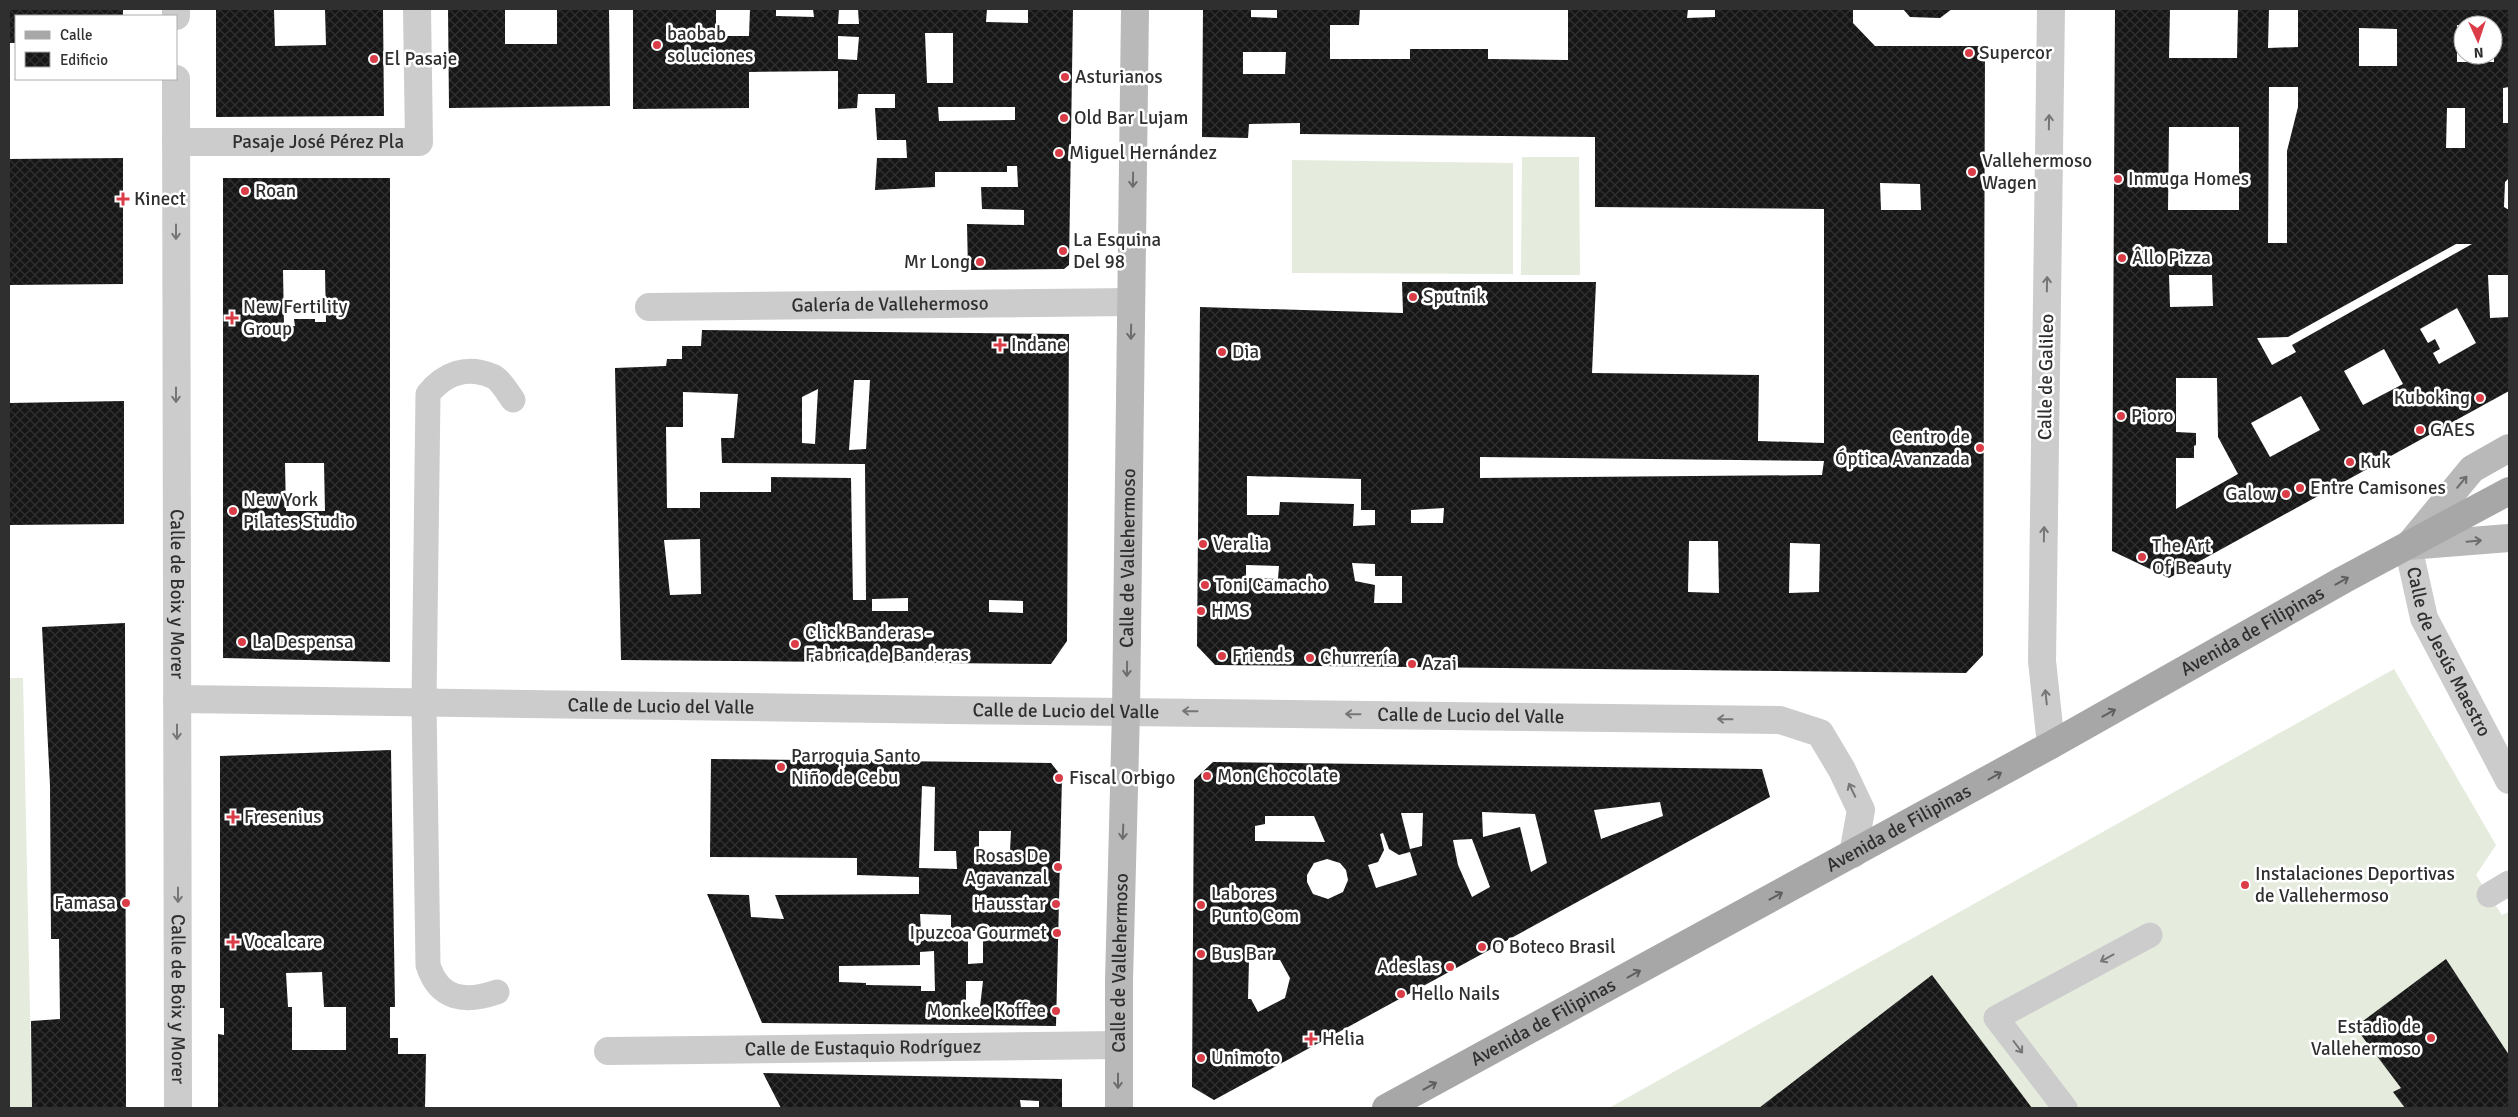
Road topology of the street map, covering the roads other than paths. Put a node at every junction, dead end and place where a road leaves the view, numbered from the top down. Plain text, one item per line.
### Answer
1 (417, 9) edge
2 (1135, 9) edge
3 (2050, 9) edge
4 (176, 80) edge
5 (176, 142) junction
6 (1131, 302) junction
7 (650, 307) dead end
8 (513, 400) dead end
9 (2509, 448) edge
10 (2509, 491) edge
11 (2509, 538) edge
12 (2408, 546) junction
13 (177, 699) junction
14 (424, 703) junction
15 (1126, 711) junction
16 (2051, 745) junction
17 (2509, 780) edge
18 (1853, 854) junction
19 (2150, 935) dead end
20 (496, 992) dead end
21 (1118, 1045) junction
22 (608, 1051) dead end
23 (178, 1108) edge
24 (1118, 1108) edge
25 (1386, 1108) edge
26 (2064, 1108) edge

1 - 5 street, Pasaje José Pérez Pla
2 -> 6 street, Calle de Vallehermoso
16 -> 3 street, Calle de Galileo
4 - 5 street, Calle de Boix y Morer
5 -> 13 street, Calle de Boix y Morer
6 - 7 street, Galería de Vallehermoso
6 -> 15 street, Calle de Vallehermoso
8 - 14 lane
12 -> 9 street, Avenida de Filipinas
10 - 12 main road, Avenida de Filipinas
12 -> 11 street, Avenida de Filipinas
16 -> 12 main road, Avenida de Filipinas
12 - 17 street, Calle de Jesús Maestro
13 - 14 street, Calle de Lucio del Valle
13 -> 23 street, Calle de Boix y Morer
14 - 15 street, Calle de Lucio del Valle
14 - 20 lane
18 -> 15 street, Calle de Lucio del Valle
15 -> 21 street, Calle de Vallehermoso
18 -> 16 main road, Avenida de Filipinas
25 -> 18 main road, Avenida de Filipinas
19 -> 26 lane
21 - 22 street, Calle de Eustaquio Rodríguez
21 -> 24 street, Calle de Vallehermoso

